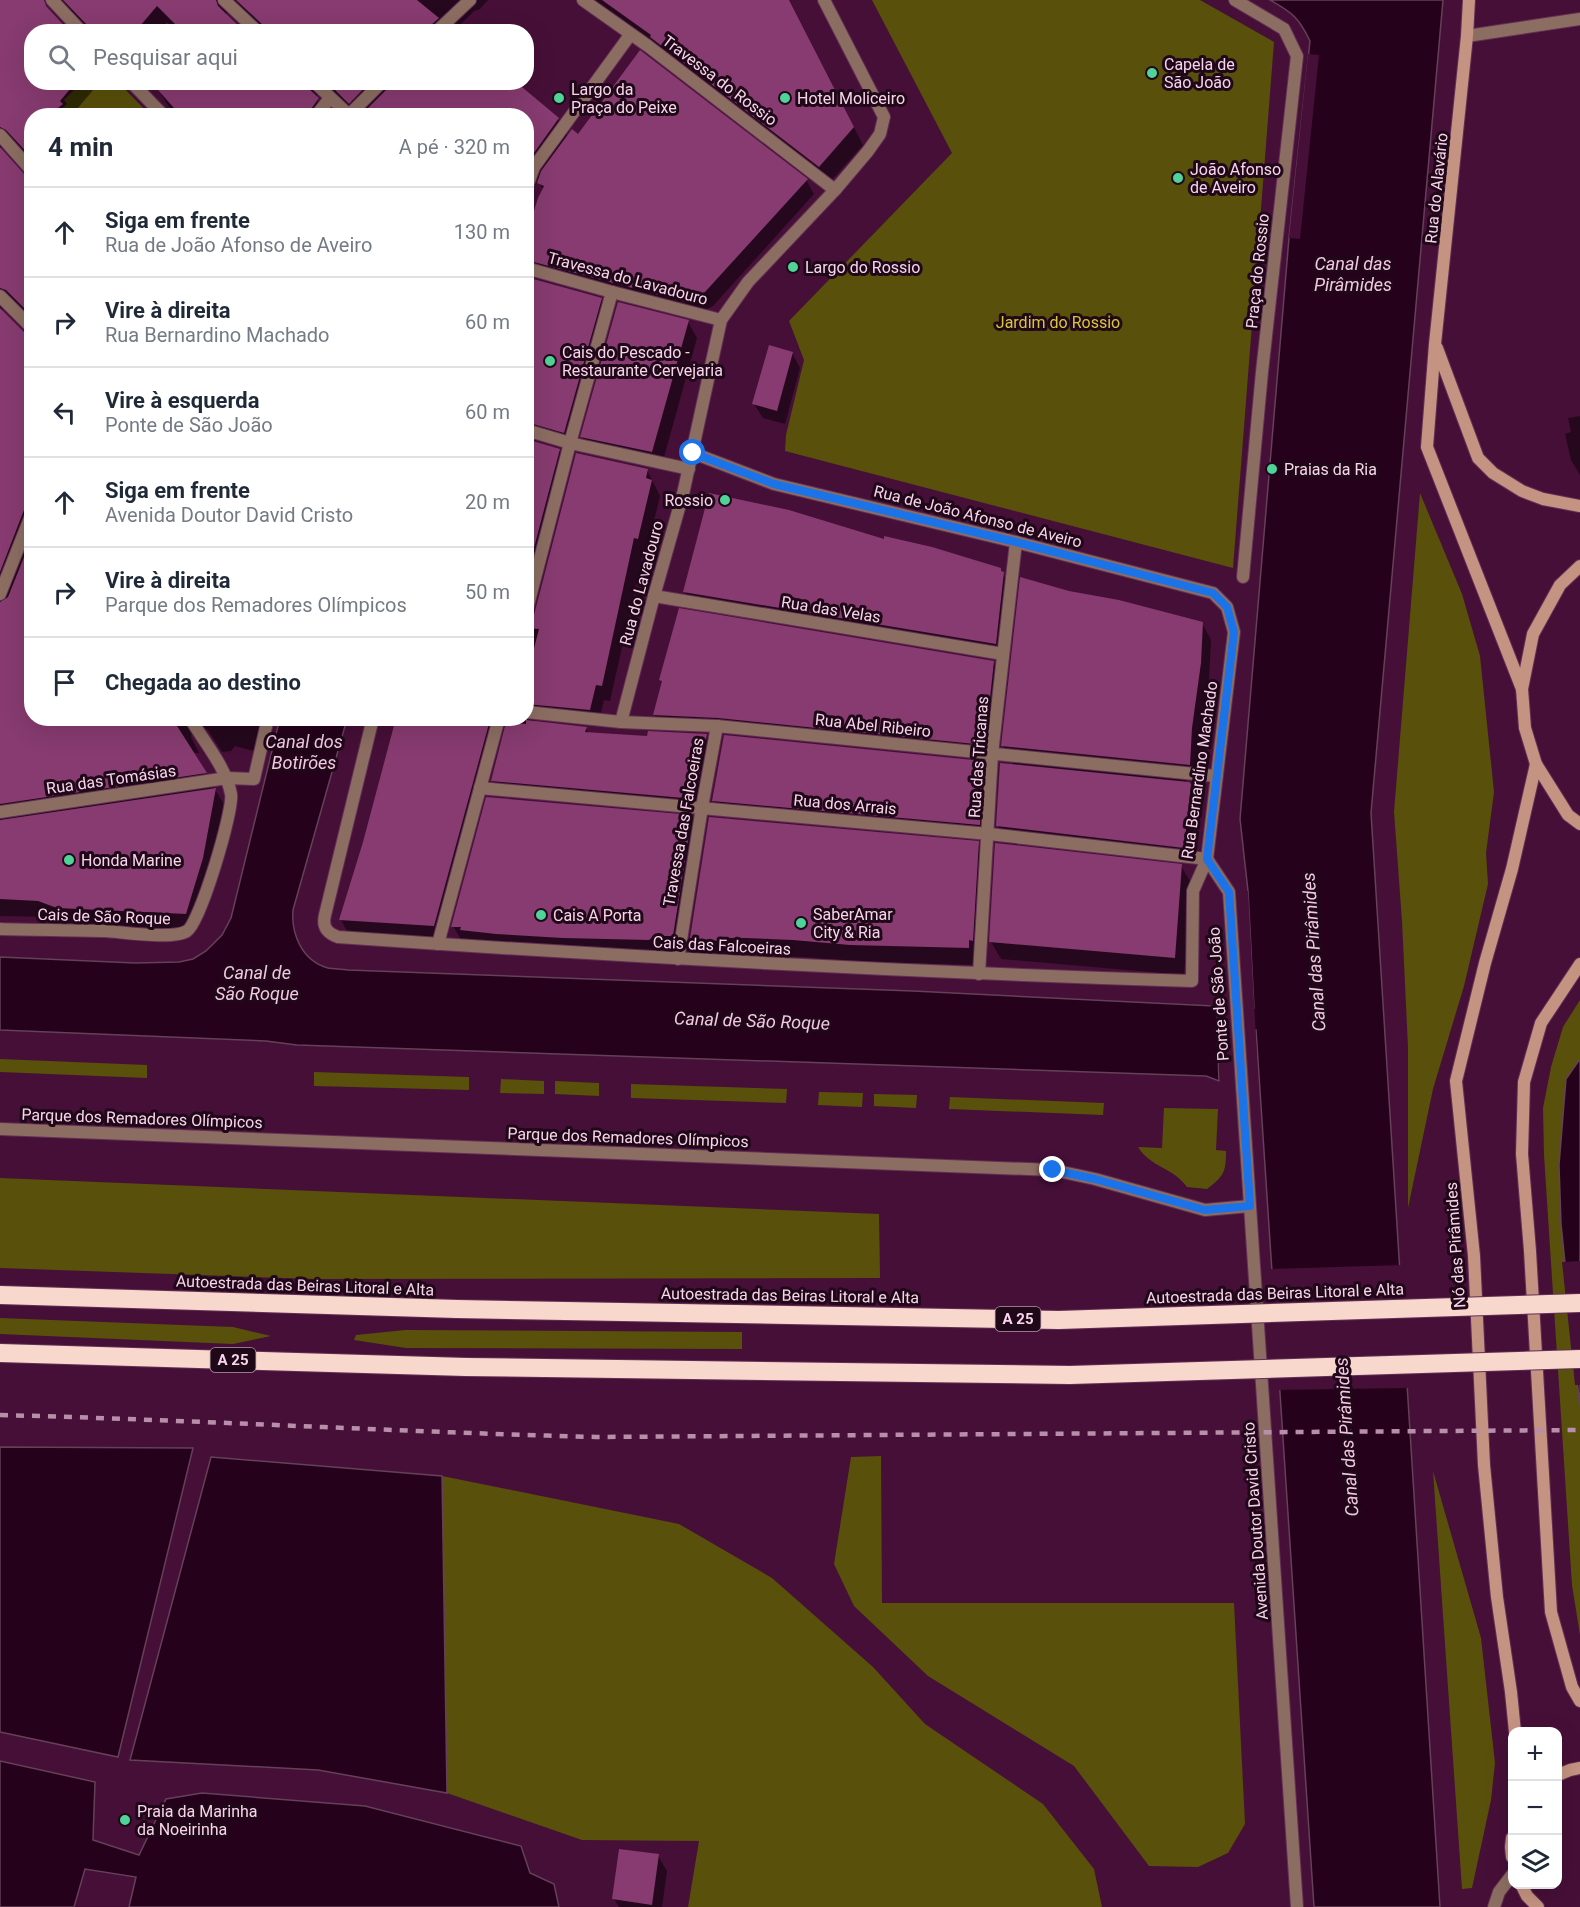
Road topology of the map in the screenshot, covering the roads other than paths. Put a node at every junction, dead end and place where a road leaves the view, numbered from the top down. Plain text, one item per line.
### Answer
1 (52, 0) edge
2 (224, 0) edge
3 (583, 0) edge
4 (824, 0) edge
5 (1234, 0) edge
6 (1469, 0) edge
7 (463, 2) edge
8 (1580, 19) edge
9 (74, 24) edge
10 (250, 24) edge
11 (443, 24) edge
12 (630, 35) junction
13 (1467, 36) junction
14 (139, 90) edge
15 (322, 90) edge
16 (374, 90) edge
17 (330, 98) junction
18 (156, 108) edge
19 (322, 108) edge
20 (341, 108) edge
21 (356, 108) edge
22 (2, 140) edge
23 (24, 163) edge
24 (534, 167) edge
25 (835, 190) junction
26 (534, 270) edge
27 (612, 292) junction
28 (0, 296) edge
29 (24, 320) edge
30 (721, 320) junction
31 (1436, 344) junction
32 (534, 432) edge
33 (570, 443) junction
34 (693, 453) junction
35 (689, 469) junction
36 (1580, 506) edge
37 (24, 534) edge
38 (1016, 542) junction
39 (1580, 566) edge
40 (1243, 577) dead end
41 (534, 582) edge
42 (0, 594) edge
43 (654, 596) junction
44 (1234, 632) joint
45 (1003, 654) junction
46 (1522, 689) junction
47 (534, 713) edge
48 (621, 722) junction
49 (195, 726) edge
50 (266, 726) edge
51 (371, 726) edge
52 (497, 726) edge
53 (717, 726) junction
54 (992, 754) junction
55 (1536, 764) junction
56 (1215, 776) junction
57 (227, 778) junction
58 (480, 788) junction
59 (702, 807) junction
60 (0, 812) edge
61 (1580, 824) edge
62 (988, 834) junction
63 (1207, 859) junction
64 (0, 929) edge
65 (438, 944) junction
66 (678, 959) junction
67 (1580, 964) edge
68 (979, 974) junction
69 (1192, 981) joint
70 (0, 1129) edge
71 (1244, 1133) joint
72 (1250, 1206) junction
73 (0, 1295) edge
74 (1580, 1303) edge
75 (0, 1353) edge
76 (1580, 1359) edge
77 (1580, 1701) edge
78 (1515, 1727) edge
79 (1580, 1768) edge
80 (1562, 1773) edge
81 (1508, 1880) edge
82 (1524, 1889) edge
83 (1297, 1907) edge
84 (1494, 1907) edge
85 (1538, 1907) edge

1 - 9 street
2 - 10 street
3 - 12 street, Travessa do Rossio
4 - 25 street
5 - 40 street, Praça do Rossio
6 - 13 main road, Rua do Alavário
7 - 11 street
8 - 13 street
12 - 24 street
12 - 25 street, Travessa do Rossio
13 - 31 main road, Rua do Alavário
14 - 18 street
15 - 17 street
16 - 21 street
17 - 19 street
17 - 20 street
22 - 23 street
25 - 30 street
26 - 27 street, Travessa do Lavadouro
27 - 30 street, Travessa do Lavadouro
27 - 33 street
28 - 29 street
30 - 34 street
31 - 36 main road
31 - 46 main road, Rua do Alavário
32 - 33 street
33 - 35 street
33 - 41 street
34 - 35 street, Rua do Lavadouro
34 - 38 street, Rua de João Afonso de Aveiro
35 - 43 street, Rua do Lavadouro
37 - 42 street
38 - 44 street, Rua de João Afonso de Aveiro
38 - 45 street, Rua das Tricanas
39 - 46 main road
43 - 45 street, Rua das Velas
43 - 48 street, Rua do Lavadouro
44 - 56 street, Rua Bernardino Machado
45 - 54 street, Rua das Tricanas
46 - 55 main road
47 - 48 street, Rua Abel Ribeiro
48 - 53 street, Rua Abel Ribeiro
49 - 57 street
50 - 57 street, Rua das Tomásias
51 - 65 street, Cais das Falcoeiras
52 - 58 street
53 - 54 street, Rua Abel Ribeiro
53 - 59 street, Travessa das Falcoeiras
54 - 56 street, Rua Abel Ribeiro
54 - 62 street, Rua das Tricanas
55 - 61 main road
55 - 78 main road, Nó das Pirâmides
56 - 63 street, Rua Bernardino Machado
57 - 60 street, Rua das Tomásias
57 - 64 street, Cais de São Roque
58 - 59 street, Rua dos Arrais
58 - 65 street
59 - 62 street, Rua dos Arrais
59 - 66 street, Travessa das Falcoeiras
62 - 63 street, Rua dos Arrais
62 - 68 street, Rua das Tricanas
63 - 69 street, Rua Bernardino Machado
63 - 71 street, Ponte de São João
65 - 66 street, Cais das Falcoeiras
66 - 68 street, Cais das Falcoeiras
67 - 77 main road
68 - 69 street, Cais das Falcoeiras
70 - 72 street, Parque dos Remadores Olímpicos
71 - 72 street, Avenida Doutor David Cristo
72 - 83 street, Avenida Doutor David Cristo
73 - 74 highway, Autoestrada das Beiras Litoral e Alta / A 25, bridge
75 - 76 highway, A 25, bridge
79 - 80 main road
81 - 84 street
82 - 85 main road

